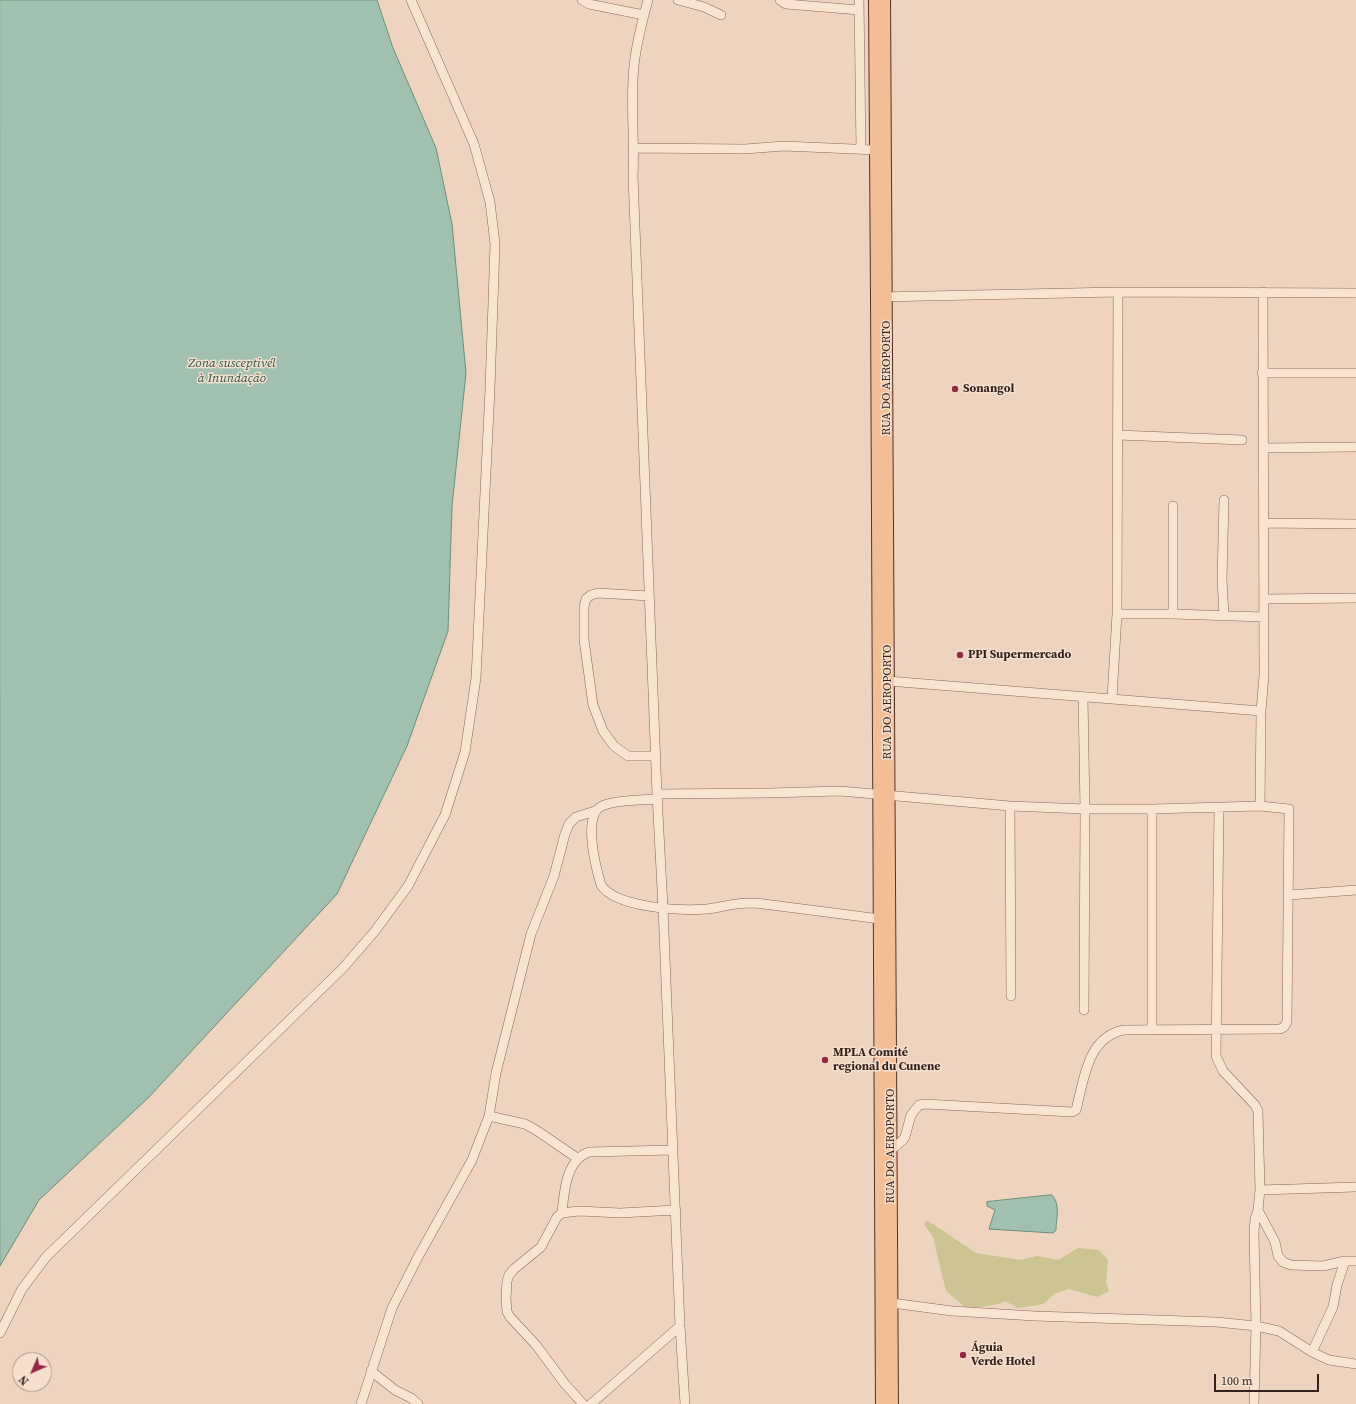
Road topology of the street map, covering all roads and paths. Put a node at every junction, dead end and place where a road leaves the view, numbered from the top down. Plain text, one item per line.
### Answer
1 (411, 0) edge
2 (582, 0) edge
3 (648, 0) edge
4 (678, 0) edge
5 (780, 0) edge
6 (859, 0) edge
7 (874, 0) edge
8 (884, 0) edge
9 (859, 10) junction
10 (644, 15) junction
11 (721, 15) dead end
12 (634, 148) junction
13 (861, 150) junction
14 (876, 150) junction
15 (1118, 292) junction
16 (1262, 292) junction
17 (1356, 293) edge
18 (882, 297) junction
19 (1262, 373) junction
20 (1356, 373) edge
21 (1118, 434) junction
22 (1242, 440) dead end
23 (1356, 447) edge
24 (1263, 448) junction
25 (1224, 500) dead end
26 (1173, 506) dead end
27 (1263, 523) junction
28 (1356, 524) edge
29 (649, 596) junction
30 (1356, 598) edge
31 (1264, 599) junction
32 (1117, 614) junction
33 (1173, 614) junction
34 (1224, 616) junction
35 (1264, 617) junction
36 (888, 681) junction
37 (1083, 697) junction
38 (1112, 698) junction
39 (1261, 711) junction
40 (656, 756) junction
41 (884, 795) junction
42 (657, 796) junction
43 (1010, 806) junction
44 (1260, 806) junction
45 (1218, 808) junction
46 (1085, 809) junction
47 (1152, 809) junction
48 (595, 811) junction
49 (1356, 890) edge
50 (1289, 895) junction
51 (663, 908) junction
52 (880, 919) junction
53 (1011, 996) dead end
54 (1084, 1010) dead end
55 (1216, 1029) junction
56 (1152, 1030) junction
57 (489, 1116) junction
58 (673, 1150) junction
59 (886, 1150) junction
60 (577, 1158) junction
61 (1356, 1187) edge
62 (1260, 1190) junction
63 (676, 1210) junction
64 (1258, 1210) junction
65 (562, 1213) junction
66 (1345, 1261) junction
67 (1356, 1261) edge
68 (892, 1304) junction
69 (680, 1326) junction
70 (1256, 1326) junction
71 (0, 1333) edge
72 (1312, 1352) junction
73 (1356, 1364) edge
74 (371, 1371) junction
75 (360, 1404) edge
76 (418, 1404) edge
77 (583, 1404) edge
78 (591, 1404) edge
79 (685, 1404) edge
80 (882, 1404) edge
81 (892, 1404) edge
82 (1254, 1404) edge

1 - 71 street
2 - 10 street
3 - 10 street
4 - 11 street
5 - 9 street
6 - 9 street
7 - 14 main road, RUA DO AEROPORTO
8 - 18 main road, RUA DO AEROPORTO
9 - 13 street
10 - 12 street
12 - 13 street
12 - 29 street
13 - 14 street
14 - 18 main road, RUA DO AEROPORTO
15 - 16 street
15 - 18 street
15 - 21 street
16 - 17 street
16 - 19 street
18 - 36 main road, RUA DO AEROPORTO
18 - 41 main road, RUA DO AEROPORTO
19 - 20 street
19 - 24 street
21 - 22 street
21 - 32 street
23 - 24 street
24 - 27 street
25 - 34 street
26 - 33 street
27 - 28 street
27 - 31 street
29 - 40 street
29 - 40 street
30 - 31 street
31 - 35 street
32 - 33 street
32 - 38 street
33 - 34 street
34 - 35 street
35 - 39 street
36 - 37 street
36 - 41 main road, RUA DO AEROPORTO
37 - 38 street
37 - 46 street
38 - 39 street
39 - 44 street
40 - 42 street
41 - 42 street
41 - 43 street
41 - 52 main road, RUA DO AEROPORTO
41 - 59 main road, RUA DO AEROPORTO
42 - 48 street
42 - 51 street
43 - 46 street
43 - 53 street
44 - 45 street
44 - 50 street
45 - 47 street
45 - 55 street
46 - 47 street
46 - 54 street
47 - 56 street
48 - 51 street
48 - 57 street
49 - 50 street
50 - 55 street
51 - 52 street
51 - 58 street
52 - 59 main road, RUA DO AEROPORTO
55 - 56 street
55 - 62 street
56 - 59 street
57 - 60 street
57 - 74 street
58 - 60 street
58 - 63 street
59 - 68 main road, RUA DO AEROPORTO
59 - 80 main road, RUA DO AEROPORTO
60 - 65 street
61 - 62 street
62 - 64 street
63 - 65 street
63 - 69 street
64 - 66 street
64 - 70 street
65 - 77 street
66 - 67 street
66 - 72 street
68 - 70 street
68 - 81 main road, RUA DO AEROPORTO
69 - 78 street
69 - 79 street
70 - 72 street
70 - 82 street
72 - 73 street
74 - 75 street
74 - 76 street

